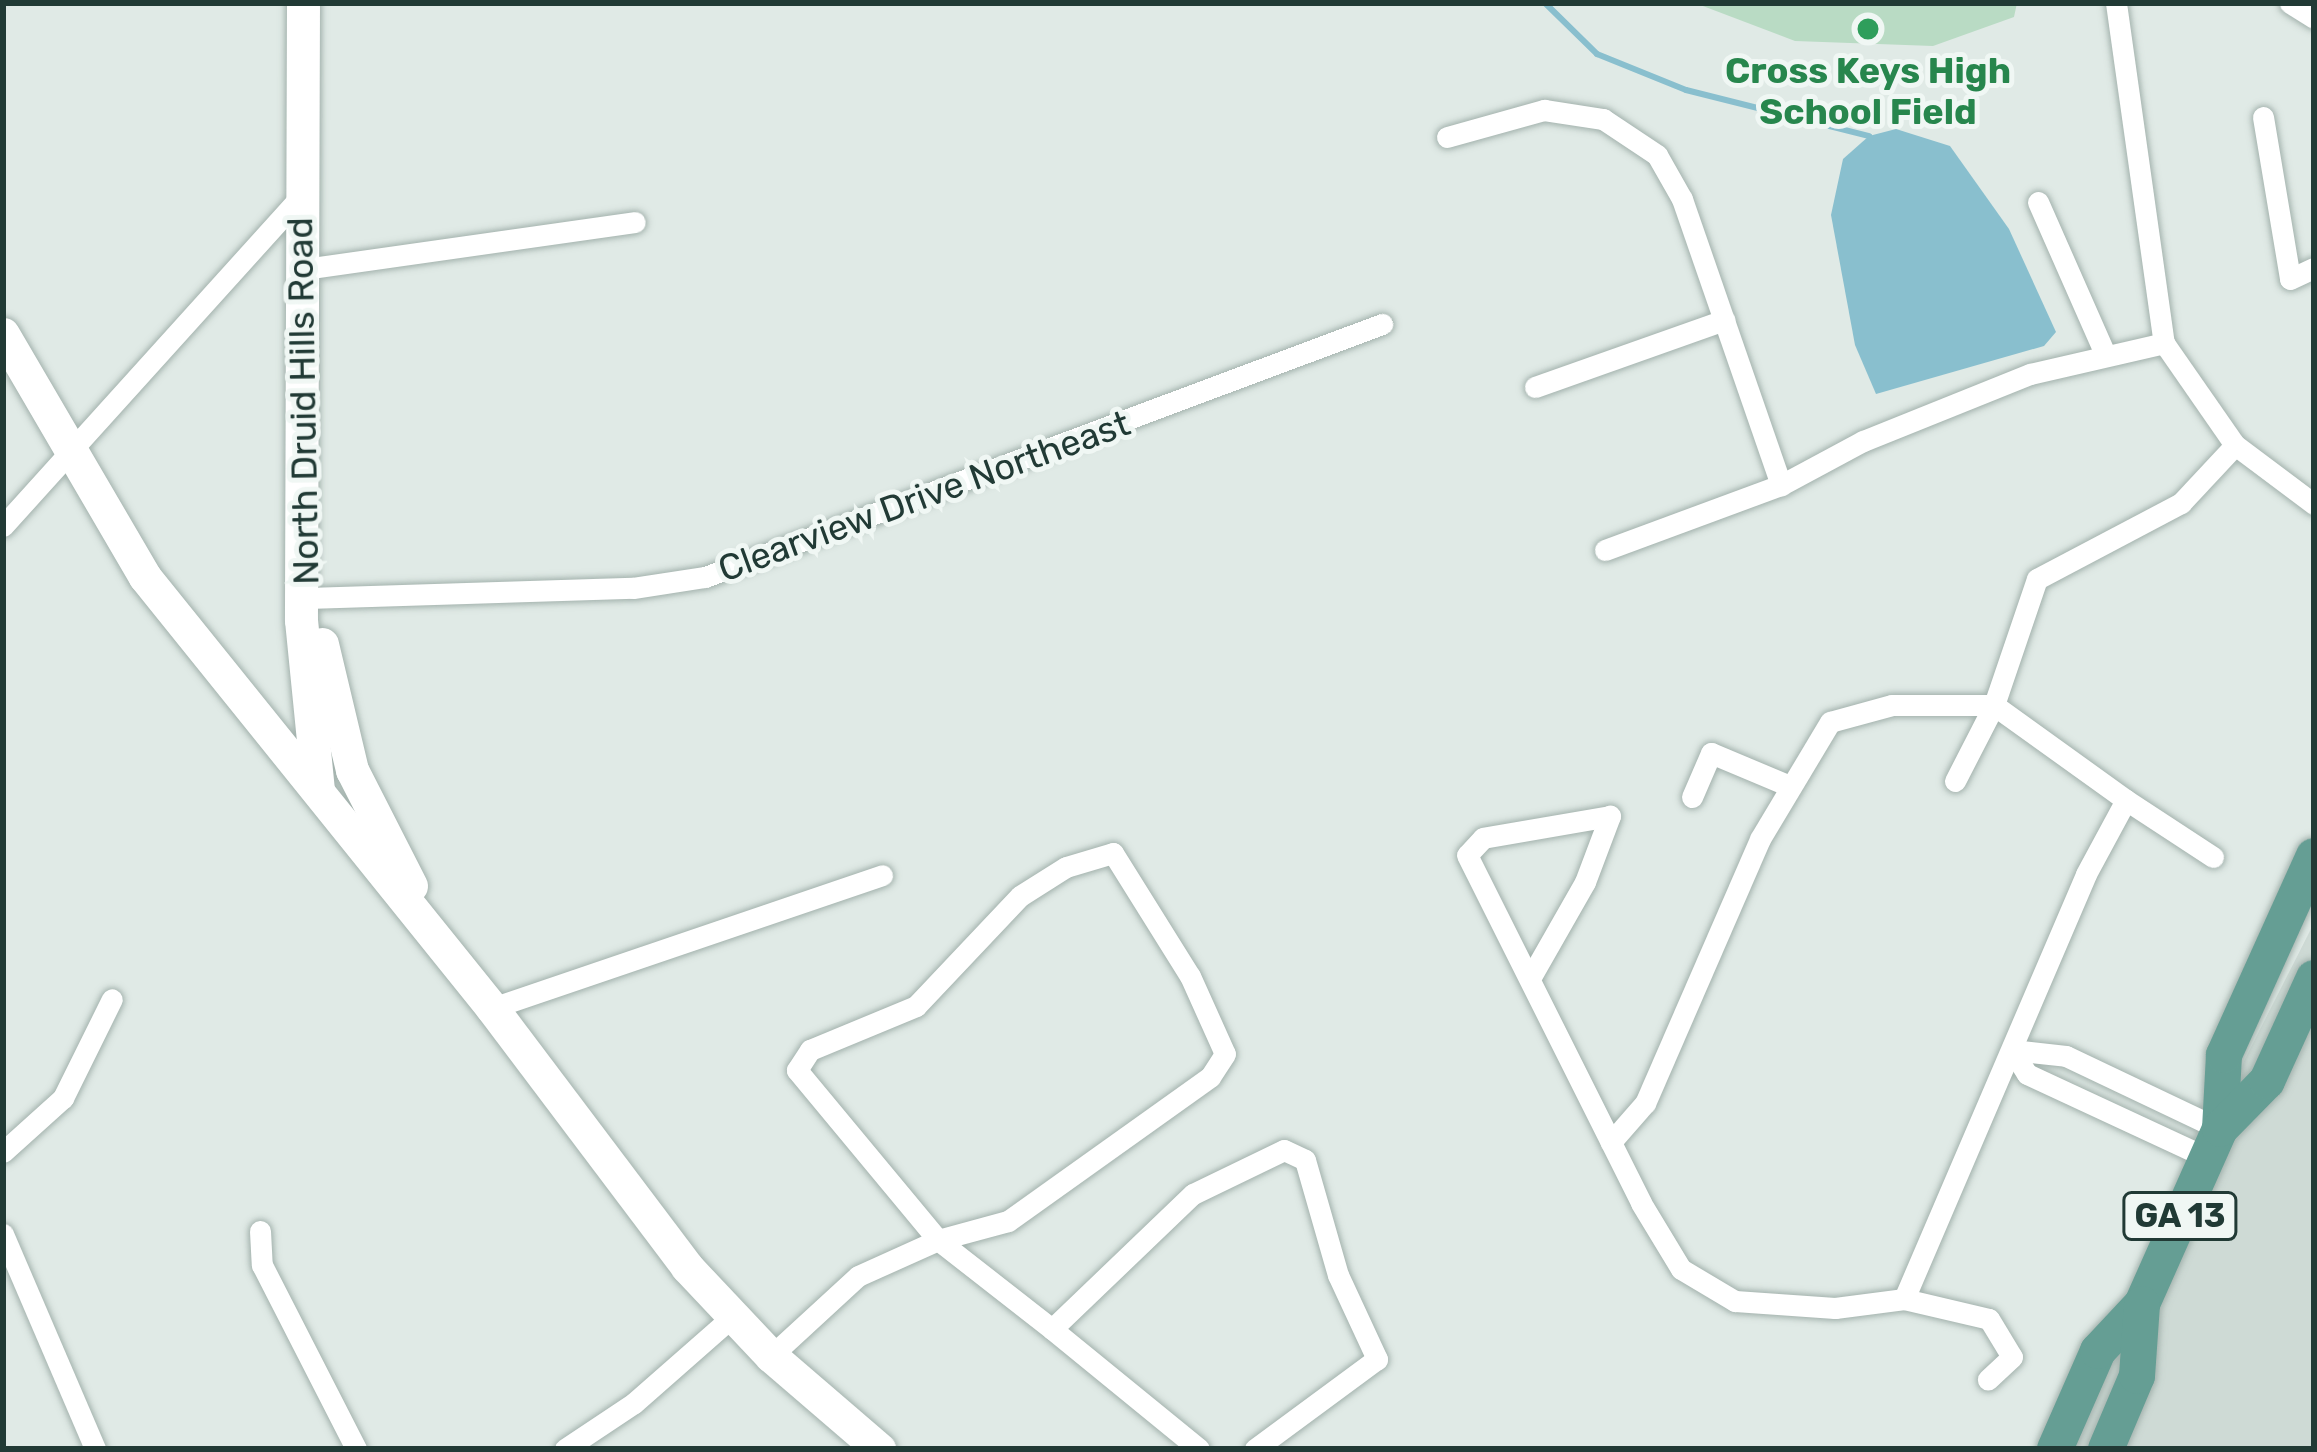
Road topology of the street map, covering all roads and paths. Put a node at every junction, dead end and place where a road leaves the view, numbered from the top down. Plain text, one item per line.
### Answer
1 (303, 3) edge
2 (2116, 3) edge
3 (2290, 3) edge
4 (2314, 18) edge
5 (2263, 117) dead end
6 (1447, 137) dead end
7 (299, 197) junction
8 (2038, 202) dead end
9 (635, 221) dead end
10 (2314, 268) edge
11 (304, 269) junction
12 (1724, 320) junction
13 (1382, 324) dead end
14 (3, 334) edge
15 (2164, 343) junction
16 (2106, 356) junction
17 (1535, 387) dead end
18 (2235, 445) junction
19 (75, 453) junction
20 (1780, 485) junction
21 (2314, 504) edge
22 (3, 526) edge
23 (1605, 550) dead end
24 (307, 598) junction
25 (1994, 705) junction
26 (1955, 781) dead end
27 (1786, 785) junction
28 (320, 796) junction
29 (1692, 797) dead end
30 (2126, 800) junction
31 (2212, 856) dead end
32 (2314, 856) edge
33 (882, 875) dead end
34 (441, 946) junction
35 (1532, 975) junction
36 (2314, 979) edge
37 (112, 999) dead end
38 (493, 1008) junction
39 (2012, 1050) junction
40 (2077, 1078) junction
41 (2106, 1091) junction
42 (1611, 1142) junction
43 (2213, 1143) junction
44 (3, 1152) edge
45 (260, 1231) dead end
46 (3, 1234) edge
47 (938, 1240) junction
48 (1904, 1299) junction
49 (2142, 1304) junction
50 (733, 1316) junction
51 (1052, 1329) junction
52 (771, 1356) junction
53 (1988, 1379) dead end
54 (95, 1449) edge
55 (356, 1449) edge
56 (565, 1449) edge
57 (879, 1449) edge
58 (1199, 1449) edge
59 (1255, 1449) edge
60 (2055, 1449) edge
61 (2106, 1449) edge

1 - 7 main road, North Druid Hills Road
2 - 15 street
3 - 4 street
5 - 10 street
6 - 12 street
7 - 11 main road, North Druid Hills Road
7 - 19 street
8 - 16 street
9 - 11 street
11 - 24 main road, North Druid Hills Road
12 - 17 street
12 - 20 street
13 - 24 street, Clearview Drive Northeast
14 - 19 main road
15 - 16 street
15 - 18 street
16 - 20 street
18 - 21 street
18 - 25 street
19 - 22 street
19 - 28 main road
20 - 23 street
24 - 28 main road, North Druid Hills Road
24 - 34 main road
25 - 26 street
25 - 27 street
25 - 30 street
27 - 29 street
27 - 42 street
28 - 34 main road
30 - 31 street
30 - 39 street
32 - 43 main road, GA 13
33 - 38 street
34 - 38 main road
35 - 35 street
35 - 42 street
36 - 43 main road, GA 13
37 - 44 street
38 - 50 main road
39 - 40 street
39 - 40 street
39 - 48 street
40 - 41 street
40 - 41 street
41 - 43 street
41 - 43 street
42 - 48 street
43 - 49 main road, GA 13
45 - 55 street
46 - 54 street
47 - 47 street
47 - 51 street
47 - 52 street
48 - 53 street
49 - 60 main road, GA 13
49 - 61 main road, GA 13
50 - 52 main road
50 - 56 street
51 - 58 street
51 - 59 street
52 - 57 main road

